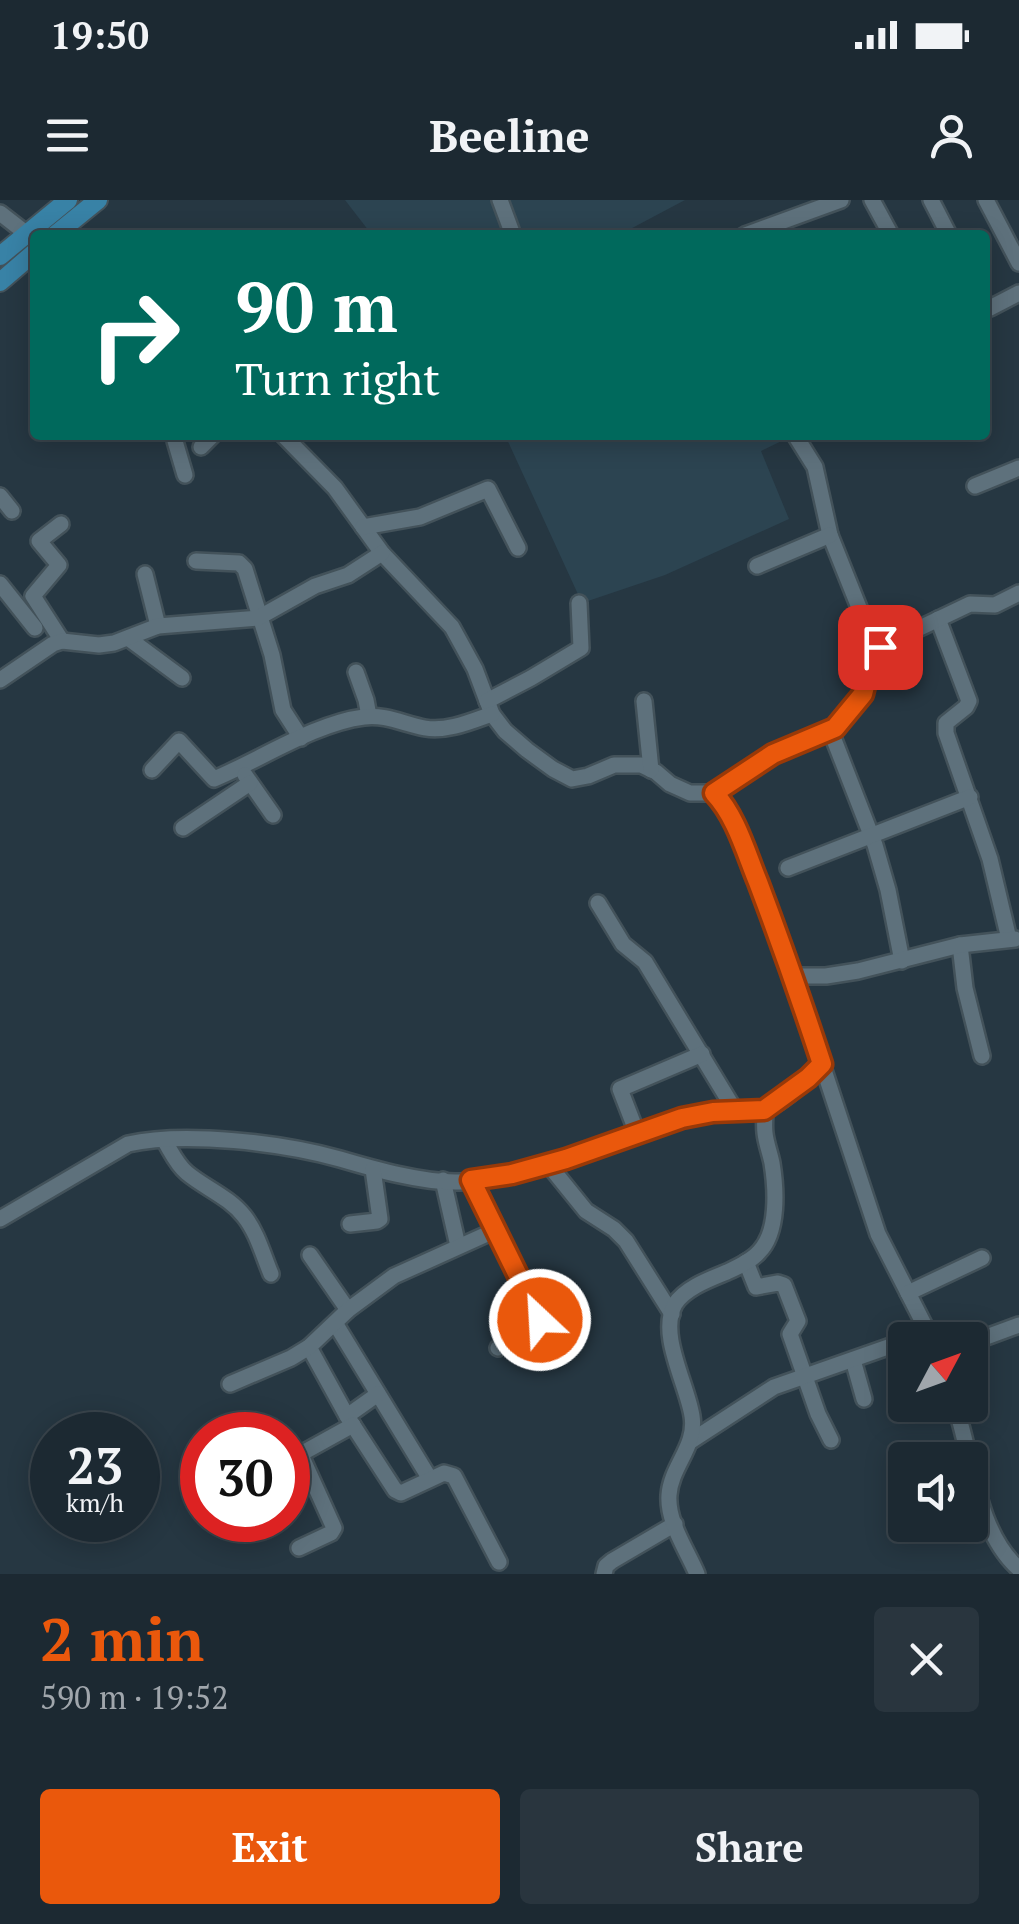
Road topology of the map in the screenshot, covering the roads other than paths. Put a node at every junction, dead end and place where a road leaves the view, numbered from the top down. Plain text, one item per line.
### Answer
1 (68, 200) edge
2 (98, 200) edge
3 (500, 200) edge
4 (841, 200) edge
5 (872, 200) edge
6 (932, 200) edge
7 (987, 200) edge
8 (0, 213) edge
9 (32, 230) edge
10 (69, 230) edge
11 (512, 230) edge
12 (759, 230) edge
13 (888, 230) edge
14 (947, 230) edge
15 (30, 232) edge
16 (27, 234) junction
17 (1015, 246) edge
18 (0, 256) edge
19 (30, 256) edge
20 (1019, 263) edge
21 (0, 282) edge
22 (1019, 293) edge
23 (990, 308) edge
24 (176, 440) edge
25 (288, 440) edge
26 (799, 440) edge
27 (1019, 468) edge
28 (185, 475) dead end
29 (976, 486) dead end
30 (0, 496) edge
31 (12, 510) dead end
32 (61, 524) dead end
33 (363, 527) junction
34 (830, 535) junction
35 (518, 548) dead end
36 (382, 552) junction
37 (196, 561) dead end
38 (757, 566) dead end
39 (145, 574) dead end
40 (0, 584) edge
41 (1019, 593) edge
42 (579, 603) dead end
43 (258, 618) junction
44 (938, 620) junction
45 (158, 626) junction
46 (35, 628) dead end
47 (128, 638) junction
48 (62, 641) junction
49 (876, 650) junction
50 (356, 672) dead end
51 (182, 678) dead end
52 (0, 680) edge
53 (644, 701) dead end
54 (490, 708) junction
55 (369, 716) junction
56 (830, 732) junction
57 (301, 738) junction
58 (240, 768) junction
59 (152, 770) dead end
60 (651, 770) junction
61 (250, 783) junction
62 (714, 793) junction
63 (970, 798) junction
64 (273, 814) dead end
65 (183, 828) dead end
66 (872, 836) junction
67 (788, 868) dead end
68 (598, 903) dead end
69 (1014, 939) edge
70 (960, 945) junction
71 (902, 961) junction
72 (793, 976) junction
73 (702, 1054) junction
74 (982, 1056) dead end
75 (822, 1064) junction
76 (734, 1110) junction
77 (764, 1110) junction
78 (636, 1133) junction
79 (164, 1140) junction
80 (548, 1164) junction
81 (373, 1170) junction
82 (443, 1180) junction
83 (471, 1180) junction
84 (0, 1219) edge
85 (350, 1224) dead end
86 (496, 1230) junction
87 (458, 1246) junction
88 (310, 1255) dead end
89 (982, 1258) dead end
90 (746, 1262) junction
91 (271, 1274) dead end
92 (908, 1293) junction
93 (348, 1310) junction
94 (672, 1314) junction
95 (923, 1322) edge
96 (335, 1323) junction
97 (1019, 1325) edge
98 (988, 1336) edge
99 (309, 1347) junction
100 (888, 1347) edge
101 (498, 1348) dead end
102 (852, 1360) junction
103 (805, 1376) junction
104 (230, 1384) dead end
105 (378, 1394) junction
106 (864, 1400) dead end
107 (350, 1421) junction
108 (961, 1422) edge
109 (691, 1440) junction
110 (831, 1440) dead end
111 (310, 1447) edge
112 (430, 1480) junction
113 (310, 1486) edge
114 (674, 1524) junction
115 (299, 1548) dead end
116 (499, 1562) dead end
117 (1019, 1569) edge
118 (604, 1574) edge
119 (696, 1574) edge

1 - 9 main road
2 - 10 main road
3 - 11 street
4 - 12 street
5 - 13 street
6 - 14 street
7 - 17 street
8 - 16 street
15 - 16 main road
16 - 18 main road
17 - 20 street
19 - 21 main road
22 - 23 street
24 - 28 street
25 - 33 street
26 - 34 street
27 - 29 street
30 - 31 street
32 - 48 street
33 - 35 street
33 - 36 street
34 - 38 street
34 - 49 street
36 - 43 street
36 - 54 street
37 - 43 street
39 - 45 street
40 - 46 street
41 - 44 street
42 - 54 street
43 - 45 street
43 - 57 street
44 - 49 street
44 - 63 street
45 - 47 street
47 - 48 street
47 - 51 street
48 - 52 street
49 - 56 street
50 - 55 street
53 - 60 street
54 - 55 street
54 - 60 street
55 - 57 street
56 - 62 street
56 - 66 street
57 - 58 street
58 - 59 street
58 - 61 street
60 - 62 street
61 - 64 street
61 - 65 street
62 - 72 street
63 - 66 street
63 - 69 street
66 - 67 street
66 - 71 street
68 - 73 street
69 - 70 street
70 - 71 street
70 - 74 street
71 - 72 street
72 - 75 street
73 - 76 street
73 - 78 street
75 - 77 street
75 - 92 street
76 - 77 street
76 - 78 street
77 - 90 street
78 - 80 street
79 - 81 street
79 - 84 street
79 - 91 street
80 - 83 street
80 - 94 street
81 - 82 street
81 - 85 street
82 - 83 street
82 - 87 street
83 - 86 street
86 - 87 street
86 - 101 street
87 - 93 street
88 - 93 street
89 - 92 street
90 - 94 street
90 - 103 street
92 - 95 street
93 - 96 street
94 - 109 street
96 - 99 street
96 - 105 street
97 - 98 street
99 - 104 street
99 - 107 street
100 - 102 street
102 - 103 street
102 - 106 street
103 - 109 street
103 - 110 street
105 - 107 street
105 - 112 street
107 - 111 street
107 - 112 street
108 - 117 street
109 - 114 street
112 - 116 street
113 - 115 street
114 - 118 street
114 - 119 street

